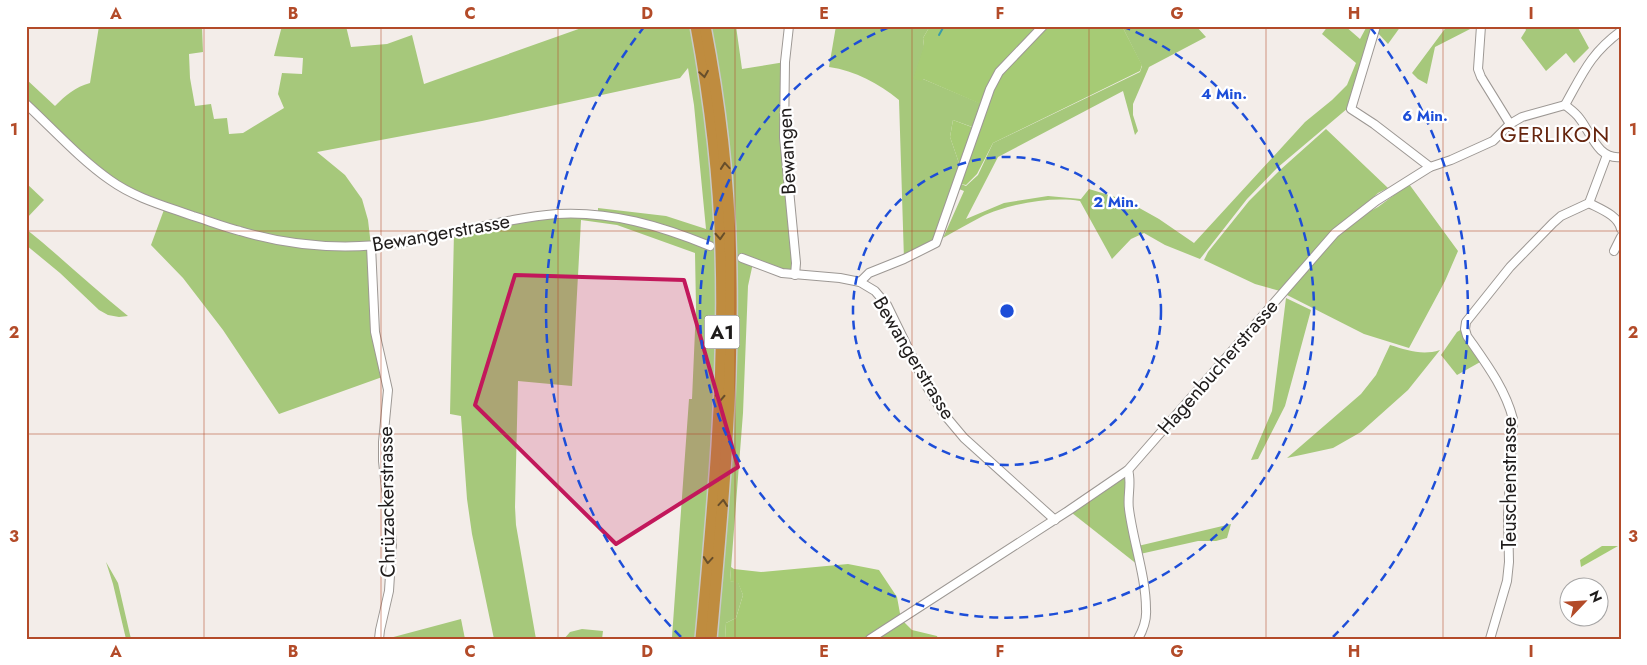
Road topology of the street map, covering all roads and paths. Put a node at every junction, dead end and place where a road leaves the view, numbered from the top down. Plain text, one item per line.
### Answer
1 (696, 26) edge
2 (706, 26) edge
3 (788, 26) edge
4 (1043, 26) edge
5 (1376, 26) edge
6 (1481, 26) edge
7 (1621, 31) edge
8 (26, 104) edge
9 (1565, 105) junction
10 (1510, 124) junction
11 (1608, 155) junction
12 (1621, 157) edge
13 (1430, 167) junction
14 (1589, 203) junction
15 (1621, 229) edge
16 (1621, 237) edge
17 (371, 246) junction
18 (710, 246) dead end
19 (1614, 251) dead end
20 (742, 258) dead end
21 (795, 275) junction
22 (860, 282) junction
23 (1128, 470) junction
24 (1056, 520) junction
25 (379, 639) edge
26 (701, 639) edge
27 (711, 639) edge
28 (870, 639) edge
29 (1138, 639) edge
30 (1490, 639) edge

1 -> 26 highway, A1
27 -> 2 highway, A1
3 - 21 street, Bewangen
4 - 22 street
5 - 13 street
6 - 10 street
7 - 9 street
8 - 17 street, Bewangerstrasse
9 - 10 street, Hagenbucherstrasse
9 - 11 street
10 - 13 street, Hagenbucherstrasse
11 - 12 street
11 - 14 street
13 - 23 street, Hagenbucherstrasse
14 - 15 street
14 - 30 street, Teuschenstrasse
16 - 19 street
17 - 18 street, Bewangerstrasse
17 - 25 street, Chrüzackerstrasse
20 - 21 street, Bewangerstrasse
21 - 22 street, Bewangerstrasse
22 - 24 street, Bewangerstrasse
23 - 24 street, Hagenbucherstrasse
23 - 29 street
24 - 28 street, Hagenbucherstrasse

